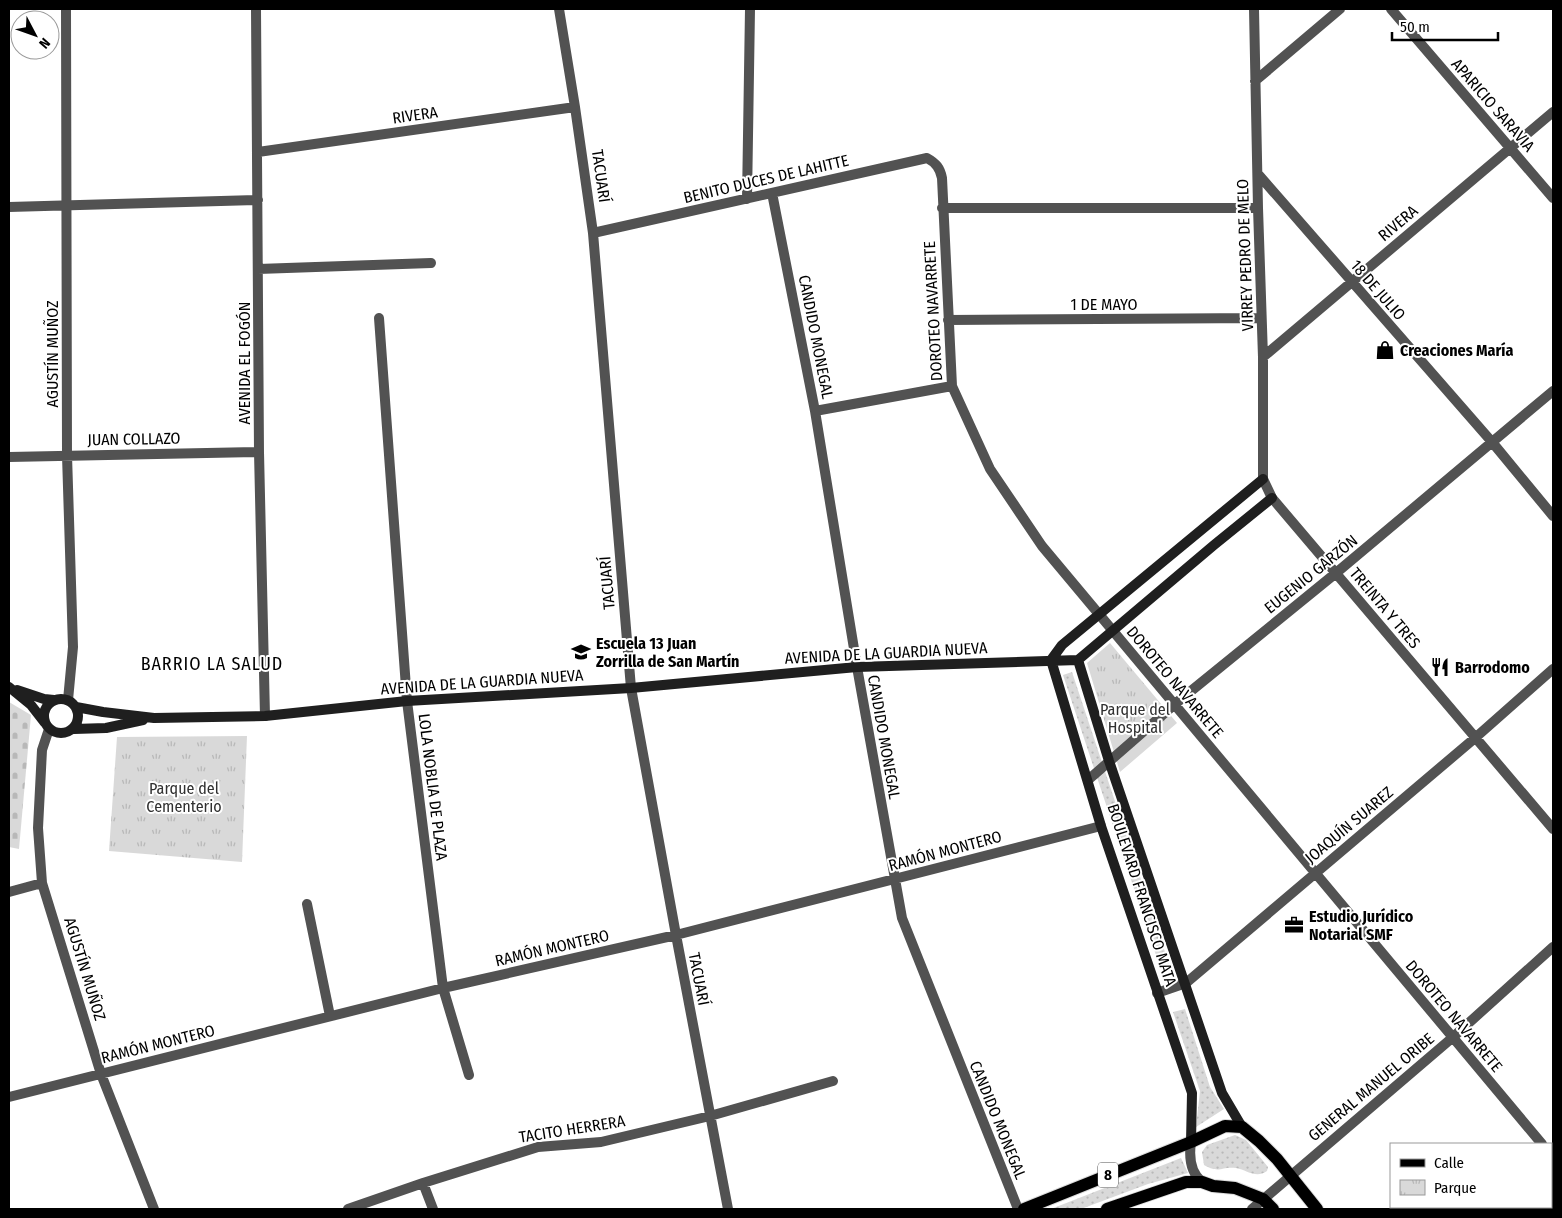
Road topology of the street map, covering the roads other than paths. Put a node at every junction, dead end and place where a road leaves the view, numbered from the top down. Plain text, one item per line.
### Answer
1 (66, 9) edge
2 (256, 9) edge
3 (559, 9) edge
4 (750, 9) edge
5 (1254, 9) edge
6 (1340, 9) edge
7 (1390, 9) edge
8 (1255, 81) junction
9 (576, 107) junction
10 (1553, 112) edge
11 (1511, 148) junction
12 (258, 152) junction
13 (940, 170) joint
14 (1258, 174) junction
15 (772, 193) junction
16 (1553, 198) edge
17 (747, 199) junction
18 (258, 200) junction
19 (9, 206) edge
20 (66, 206) junction
21 (942, 208) junction
22 (1258, 208) junction
23 (593, 232) junction
24 (431, 263) dead end
25 (258, 268) junction
26 (1351, 282) junction
27 (379, 318) dead end
28 (1261, 318) junction
29 (948, 320) junction
30 (1263, 357) junction
31 (952, 386) junction
32 (1553, 391) edge
33 (815, 411) junction
34 (1492, 442) junction
35 (259, 452) junction
36 (67, 455) junction
37 (9, 457) edge
38 (1263, 479) junction
39 (1272, 498) junction
40 (1553, 516) edge
41 (1336, 573) junction
42 (1098, 614) junction
43 (1112, 631) junction
44 (1052, 660) junction
45 (1078, 660) junction
46 (856, 667) junction
47 (1553, 669) edge
48 (9, 687) edge
49 (631, 688) junction
50 (54, 700) junction
51 (407, 701) junction
52 (72, 703) junction
53 (1175, 704) junction
54 (265, 716) junction
55 (154, 718) junction
56 (47, 726) junction
57 (74, 728) junction
58 (1475, 738) junction
59 (1109, 761) junction
60 (1088, 780) junction
61 (1102, 826) junction
62 (1553, 829) edge
63 (1315, 874) junction
64 (895, 880) junction
65 (42, 883) junction
66 (9, 892) edge
67 (306, 904) dead end
68 (676, 935) junction
69 (1553, 947) edge
70 (1186, 983) junction
71 (443, 988) junction
72 (1157, 993) junction
73 (330, 1016) junction
74 (1452, 1038) junction
75 (101, 1074) junction
76 (469, 1075) dead end
77 (833, 1082) dead end
78 (9, 1097) edge
79 (710, 1116) junction
80 (1242, 1127) junction
81 (1191, 1142) junction
82 (1541, 1143) edge
83 (1290, 1176) junction
84 (1202, 1182) junction
85 (423, 1183) junction
86 (1263, 1199) junction
87 (154, 1209) edge
88 (348, 1209) edge
89 (433, 1209) edge
90 (728, 1209) edge
91 (1018, 1209) edge
92 (1024, 1209) edge
93 (1108, 1209) edge
94 (1252, 1209) edge
95 (1273, 1209) edge
96 (1318, 1209) edge

1 - 20 street, AGUSTÍN MUÑOZ
2 - 12 street, AVENIDA EL FOGÓN
3 - 9 street, TACUARÍ
4 - 17 street
5 - 8 street, VIRREY PEDRO DE MELO
6 - 8 street
7 - 11 street, APARICIO SARAVIA
8 - 14 street, VIRREY PEDRO DE MELO
9 - 12 street, RIVERA
9 - 23 street, TACUARÍ
10 - 11 street, RIVERA
11 - 16 street, APARICIO SARAVIA
11 - 26 street, RIVERA
12 - 18 street, AVENIDA EL FOGÓN
13 - 15 street, BENITO DUCES DE LAHITTE
13 - 21 street, DOROTEO NAVARRETE
14 - 22 street, VIRREY PEDRO DE MELO
14 - 26 street, 18 DE JULIO
15 - 17 street, BENITO DUCES DE LAHITTE
15 - 33 street, CANDIDO MONEGAL
17 - 23 street, BENITO DUCES DE LAHITTE
18 - 20 street
18 - 25 street, AVENIDA EL FOGÓN
19 - 20 street
20 - 36 street, AGUSTÍN MUÑOZ
21 - 22 street
21 - 29 street, DOROTEO NAVARRETE
22 - 28 street, VIRREY PEDRO DE MELO
23 - 49 street, TACUARÍ
24 - 25 street
25 - 35 street, AVENIDA EL FOGÓN
26 - 30 street, RIVERA
26 - 34 street, 18 DE JULIO
27 - 51 street, LOLA NOBLIA DE PLAZA
28 - 29 street, 1 DE MAYO
28 - 30 street, VIRREY PEDRO DE MELO
29 - 31 street, DOROTEO NAVARRETE
30 - 38 street, VIRREY PEDRO DE MELO
31 - 33 street
31 - 42 street, DOROTEO NAVARRETE
32 - 34 street, EUGENIO GARZÓN
33 - 46 street, CANDIDO MONEGAL
34 - 40 street, 18 DE JULIO
34 - 41 street, EUGENIO GARZÓN
35 - 36 street, JUAN COLLAZO
35 - 54 street, AVENIDA EL FOGÓN
36 - 37 street, JUAN COLLAZO
36 - 52 street, AGUSTÍN MUÑOZ
38 - 39 street, VIRREY PEDRO DE MELO
38 - 42 street
39 - 41 street, TREINTA Y TRES
39 - 43 street
41 - 53 street, EUGENIO GARZÓN
41 - 58 street, TREINTA Y TRES
42 - 43 street, DOROTEO NAVARRETE
42 - 44 street
43 - 45 street
43 - 53 street, DOROTEO NAVARRETE
44 - 45 street, AVENIDA DE LA GUARDIA NUEVA
44 - 46 street, AVENIDA DE LA GUARDIA NUEVA
44 - 60 street, BOULEVARD FRANCISCO MATA
45 - 59 street, BOULEVARD FRANCISCO MATA
46 - 49 street, AVENIDA DE LA GUARDIA NUEVA
46 - 64 street, CANDIDO MONEGAL
47 - 58 street, JOAQUÍN SUAREZ
48 - 50 street
48 - 56 street
49 - 51 street, AVENIDA DE LA GUARDIA NUEVA
49 - 68 street, TACUARÍ
50 - 52 street
50 - 56 street
51 - 54 street, AVENIDA DE LA GUARDIA NUEVA
51 - 71 street, LOLA NOBLIA DE PLAZA
52 - 55 street, AVENIDA DE LA GUARDIA NUEVA
52 - 57 street
53 - 59 street, EUGENIO GARZÓN
53 - 63 street, DOROTEO NAVARRETE
54 - 55 street, AVENIDA DE LA GUARDIA NUEVA
55 - 57 street, AVENIDA DE LA GUARDIA NUEVA
56 - 57 street
56 - 65 street, AGUSTÍN MUÑOZ
58 - 62 street, TREINTA Y TRES
58 - 63 street, JOAQUÍN SUAREZ
59 - 60 street, EUGENIO GARZÓN
59 - 70 street, BOULEVARD FRANCISCO MATA
60 - 61 street, BOULEVARD FRANCISCO MATA
61 - 64 street, RAMÓN MONTERO
61 - 72 street, BOULEVARD FRANCISCO MATA
63 - 70 street, JOAQUÍN SUAREZ
63 - 74 street, DOROTEO NAVARRETE
64 - 68 street, RAMÓN MONTERO
64 - 91 street, CANDIDO MONEGAL
65 - 66 street
65 - 75 street, AGUSTÍN MUÑOZ
67 - 73 street
68 - 71 street, RAMÓN MONTERO
68 - 79 street, TACUARÍ
69 - 74 street, GENERAL MANUEL ORIBE
70 - 72 street, JOAQUÍN SUAREZ
70 - 80 street, BOULEVARD FRANCISCO MATA
71 - 73 street, RAMÓN MONTERO
71 - 76 street, LOLA NOBLIA DE PLAZA
72 - 81 street, BOULEVARD FRANCISCO MATA
73 - 75 street, RAMÓN MONTERO
74 - 82 street, DOROTEO NAVARRETE
74 - 83 street, GENERAL MANUEL ORIBE
75 - 78 street, RAMÓN MONTERO
75 - 87 street, AGUSTÍN MUÑOZ
77 - 79 street, TACITO HERRERA
79 - 85 street, TACITO HERRERA
79 - 90 street, TACUARÍ
80 - 81 main road, 8
80 - 83 main road, BOULEVARD FRANCISCO MATA
81 - 84 street, BOULEVARD FRANCISCO MATA
81 - 92 main road, 8
83 - 86 street, GENERAL MANUEL ORIBE
83 - 96 main road, BOULEVARD FRANCISCO MATA
84 - 86 main road, 8
84 - 93 main road, 8
85 - 88 street, TACITO HERRERA
85 - 89 street
86 - 94 street, GENERAL MANUEL ORIBE
86 - 95 main road, 8

